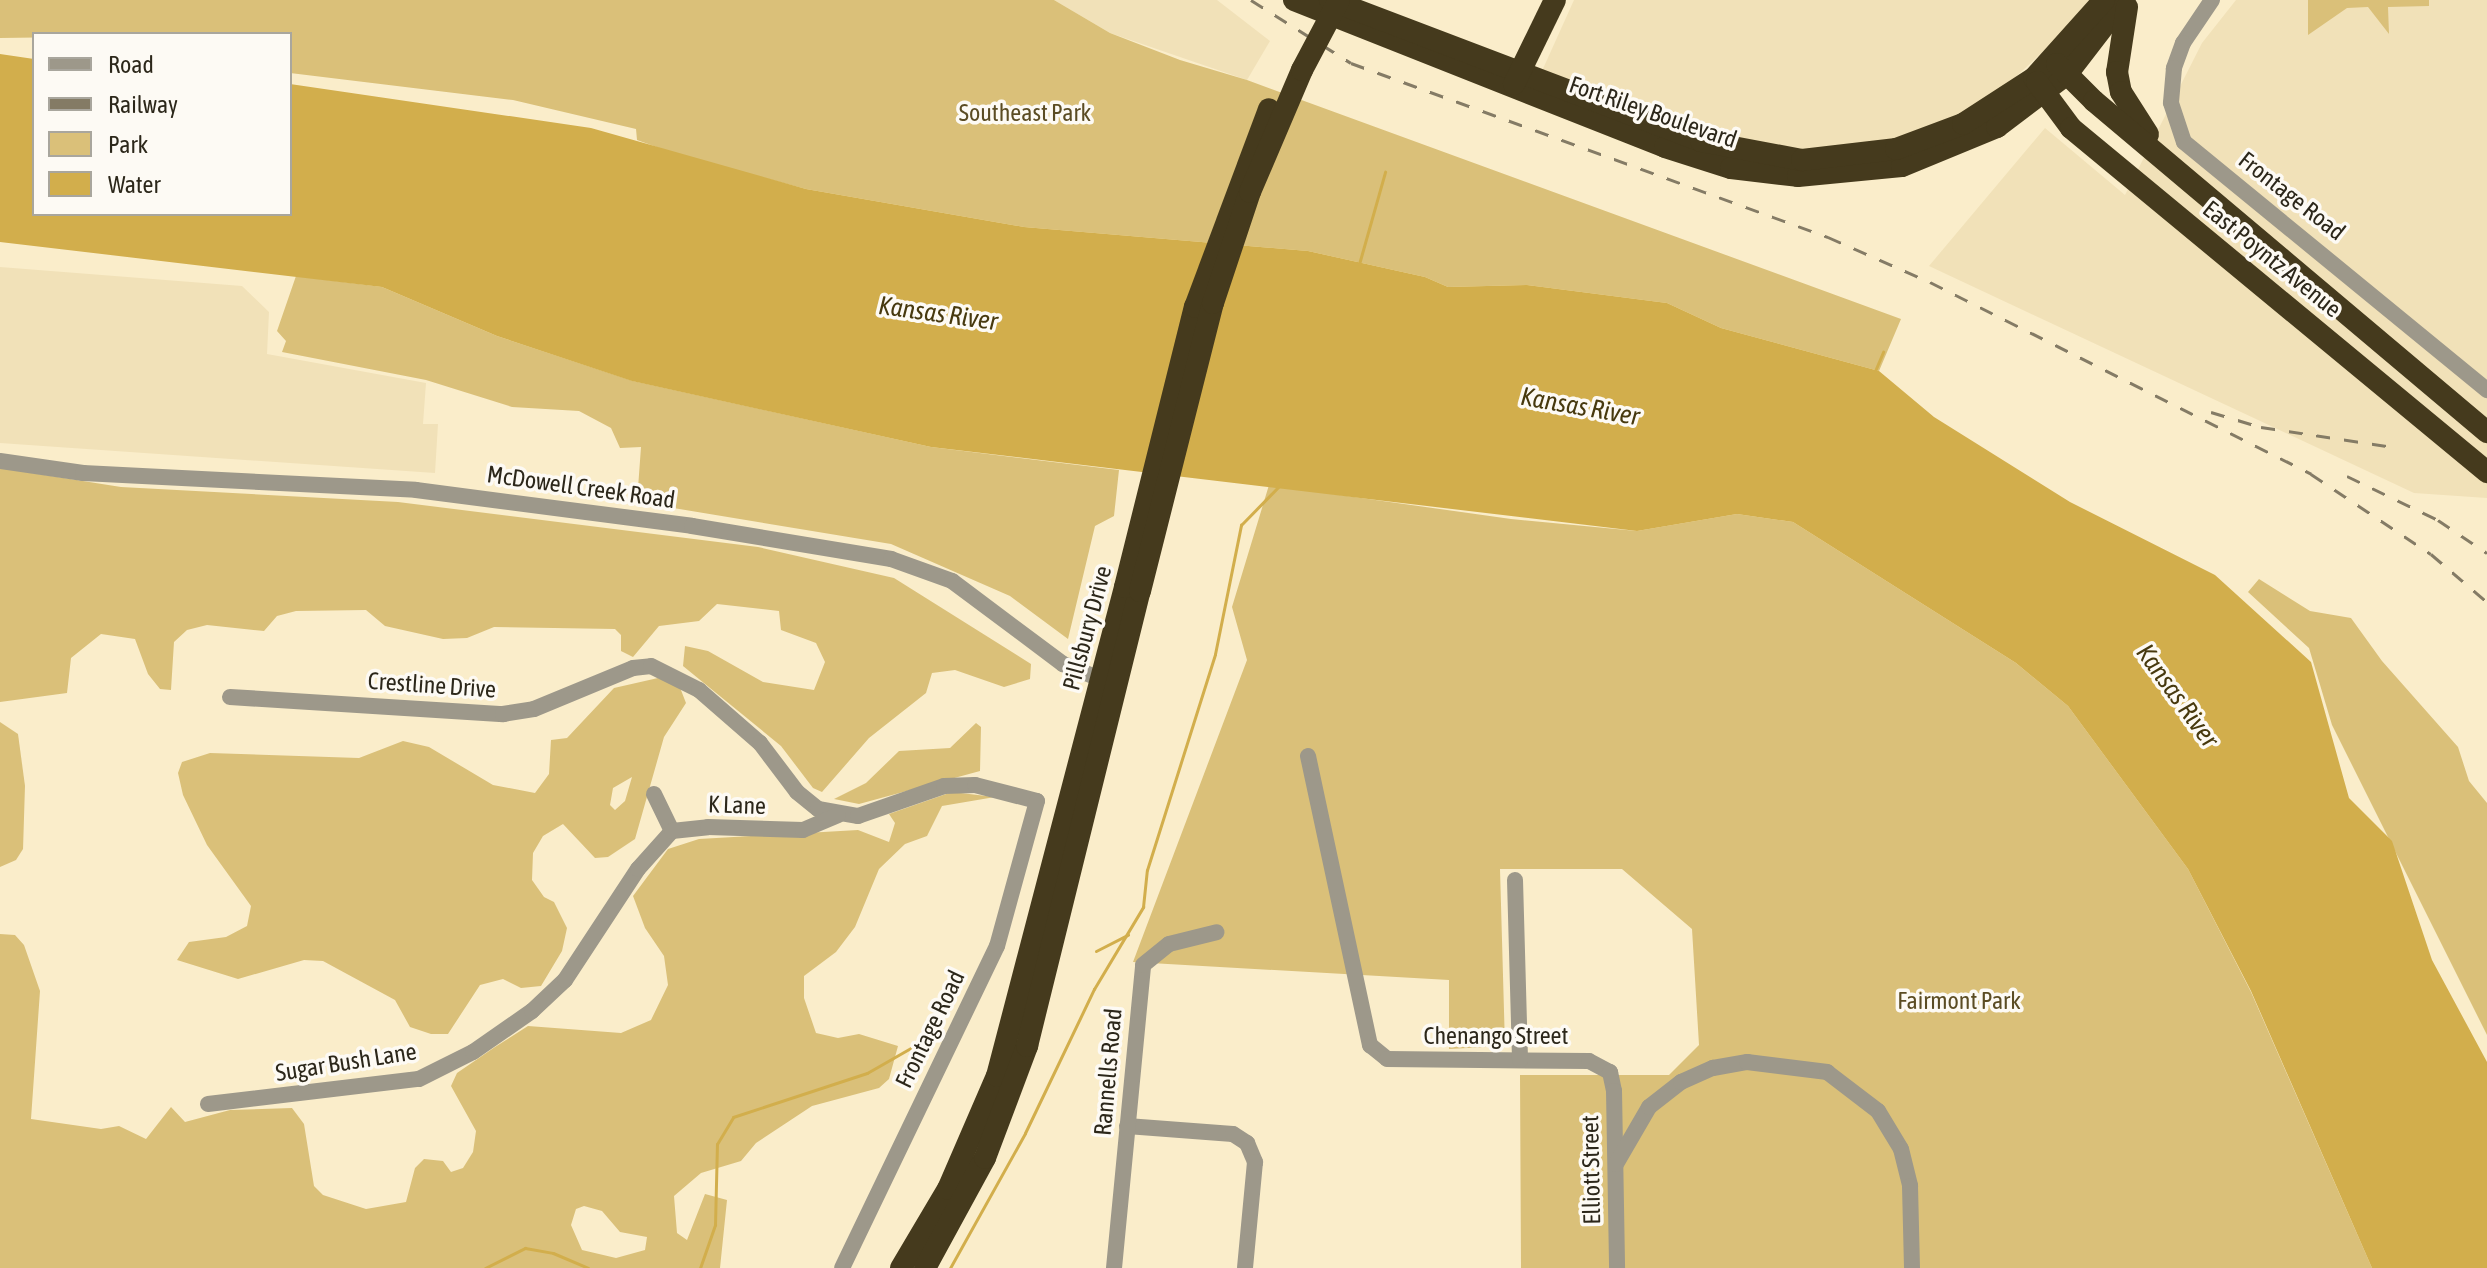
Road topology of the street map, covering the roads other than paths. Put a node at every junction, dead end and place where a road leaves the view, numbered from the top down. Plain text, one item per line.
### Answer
1 (1294, 0) edge
2 (1322, 0) edge
3 (1330, 0) edge
4 (1339, 0) edge
5 (1555, 0) edge
6 (2104, 0) edge
7 (2127, 0) edge
8 (2212, 0) edge
9 (2060, 67) junction
10 (1515, 81) junction
11 (2039, 86) junction
12 (2003, 124) junction
13 (2071, 128) junction
14 (2162, 156) junction
15 (2487, 390) edge
16 (2487, 432) edge
17 (0, 461) edge
18 (2487, 472) edge
19 (1132, 589) junction
20 (1109, 682) junction
21 (230, 697) dead end
22 (1308, 756) dead end
23 (654, 794) dead end
24 (838, 815) junction
25 (672, 831) junction
26 (1515, 880) dead end
27 (1217, 932) dead end
28 (1520, 1060) junction
29 (1610, 1072) joint
30 (208, 1104) dead end
31 (1127, 1126) junction
32 (1612, 1173) junction
33 (842, 1268) edge
34 (901, 1268) edge
35 (925, 1268) edge
36 (1114, 1268) edge
37 (1245, 1268) edge
38 (1617, 1268) edge
39 (1912, 1268) edge

1 - 10 highway, Fort Riley Boulevard
2 - 19 highway, Pillsbury Drive, bridge
3 - 10 highway, Fort Riley Boulevard
4 - 19 highway, Pillsbury Drive, bridge
5 - 10 highway
6 - 9 highway
7 - 9 highway
7 - 14 highway
8 - 15 street, Frontage Road
9 - 11 highway
9 - 14 highway, East Poyntz Avenue
10 - 11 highway, Fort Riley Boulevard
10 - 12 highway, Fort Riley Boulevard
11 - 12 highway, Fort Riley Boulevard
11 - 13 highway, East Poyntz Avenue
12 - 13 highway
13 - 18 highway, East Poyntz Avenue
14 - 16 highway, East Poyntz Avenue
17 - 20 street, McDowell Creek Road
19 - 20 highway, Pillsbury Drive
20 - 34 highway, Pillsbury Drive
20 - 35 highway, Pillsbury Drive
21 - 24 street, Crestline Drive
22 - 28 street, Chenango Street
23 - 25 street
24 - 25 street, K Lane
24 - 33 street, Frontage Road
25 - 30 street, Sugar Bush Lane
26 - 28 street
27 - 31 street, Rannells Road
28 - 29 street, Chenango Street
29 - 32 street, Elliott Street
31 - 36 street, Rannells Road
31 - 37 street
32 - 38 street, Elliott Street
32 - 39 street

